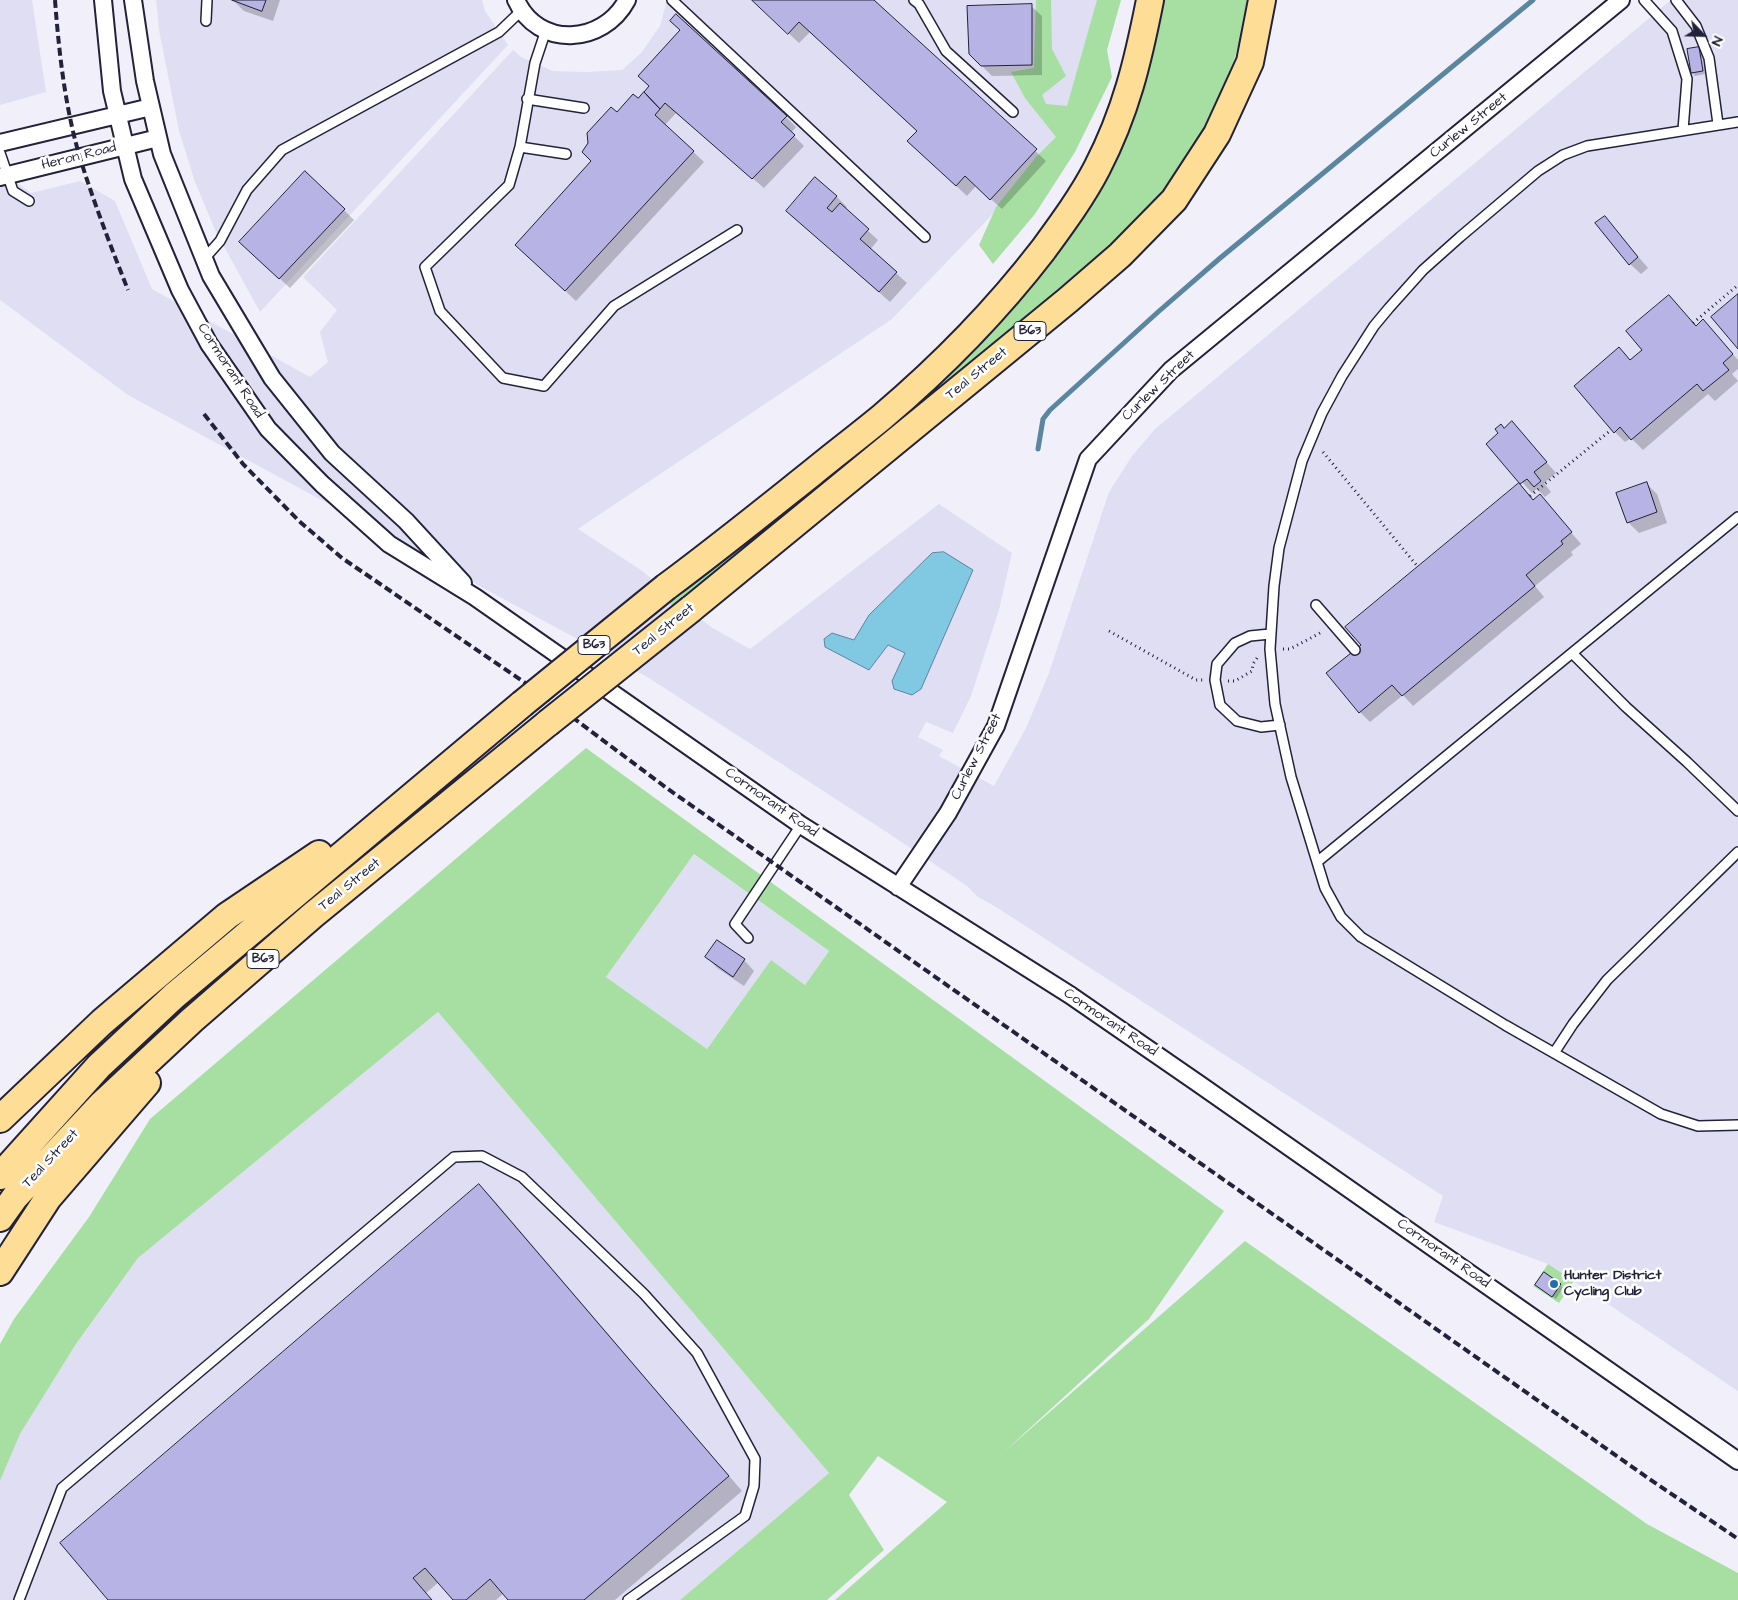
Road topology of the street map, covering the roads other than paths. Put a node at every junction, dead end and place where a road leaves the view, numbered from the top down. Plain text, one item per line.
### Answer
1 (103, 0) edge
2 (133, 0) edge
3 (207, 0) edge
4 (627, 0) edge
5 (672, 0) edge
6 (1150, 0) edge
7 (1262, 0) edge
8 (1621, 0) edge
9 (1644, 0) edge
10 (1676, 0) edge
11 (918, 1) edge
12 (519, 5) edge
13 (206, 21) dead end
14 (546, 30) junction
15 (527, 99) junction
16 (151, 107) junction
17 (584, 108) dead end
18 (1013, 112) dead end
19 (118, 114) junction
20 (1738, 122) edge
21 (1718, 124) junction
22 (1683, 130) junction
23 (158, 138) junction
24 (0, 143) edge
25 (125, 146) junction
26 (520, 147) junction
27 (0, 152) edge
28 (566, 154) dead end
29 (3, 176) edge
30 (29, 201) dead end
31 (737, 230) dead end
32 (925, 237) dead end
33 (204, 258) junction
34 (1738, 517) edge
35 (475, 597) junction
36 (1316, 605) dead end
37 (1270, 634) junction
38 (1355, 650) dead end
39 (1572, 653) junction
40 (1280, 725) junction
41 (426, 783) junction
42 (1738, 811) edge
43 (801, 825) junction
44 (1738, 852) edge
45 (1316, 862) junction
46 (898, 887) junction
47 (313, 915) junction
48 (748, 938) dead end
49 (1554, 1053) junction
50 (0, 1119) edge
51 (1738, 1125) edge
52 (0, 1176) edge
53 (0, 1218) edge
54 (0, 1272) edge
55 (1738, 1461) edge
56 (19, 1600) edge
57 (628, 1600) edge

1 - 19 street, Cormorant Road
2 - 16 street, Cormorant Road
3 - 13 lane
4 - 14 street
5 - 32 lane
6 - 41 main road, Teal Street / B63, bridge
7 - 47 main road, Teal Street / B63, bridge
8 - 46 street, Curlew Street
9 - 22 lane
10 - 21 lane
11 - 18 lane
12 - 14 street
12 - 33 lane
14 - 15 lane
15 - 17 lane
15 - 26 lane
16 - 19 street
16 - 23 street, Cormorant Road
19 - 24 street
19 - 25 street, Cormorant Road
20 - 21 lane
21 - 22 lane
22 - 37 lane
23 - 25 street, Heron Road
23 - 33 street, Cormorant Road
25 - 29 street, Heron Road
25 - 35 street, Cormorant Road
26 - 28 lane
26 - 31 lane
27 - 29 lane
29 - 30 lane
33 - 35 street, Cormorant Road
34 - 39 lane
35 - 43 street, Cormorant Road
36 - 38 lane
37 - 40 lane
37 - 40 lane
39 - 42 lane
39 - 45 lane
40 - 45 lane
41 - 50 main road
41 - 52 main road, Teal Street / B63
43 - 46 street, Cormorant Road
43 - 48 lane
44 - 49 lane
45 - 49 lane
46 - 55 street, Cormorant Road
47 - 53 main road, Teal Street / B63
47 - 54 main road
49 - 51 lane
56 - 57 lane

